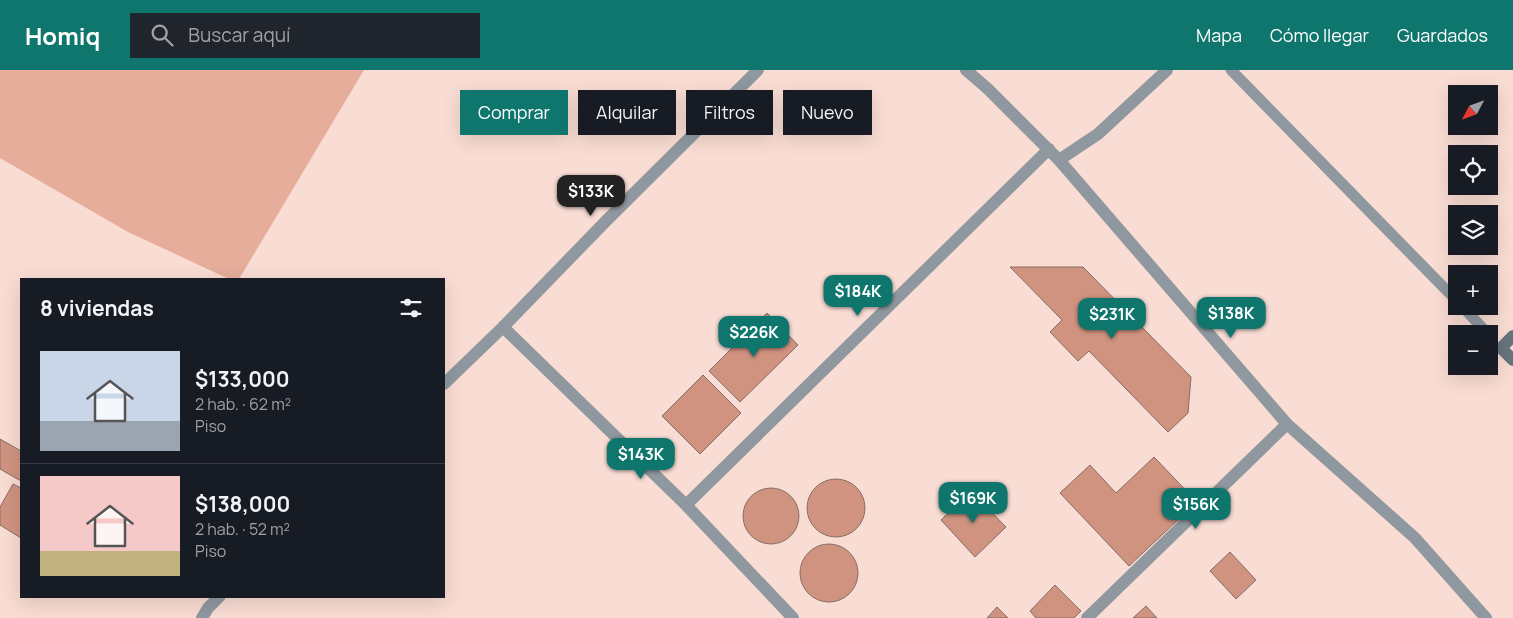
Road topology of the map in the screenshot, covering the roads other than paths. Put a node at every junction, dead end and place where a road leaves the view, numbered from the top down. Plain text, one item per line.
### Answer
1 (758, 70) edge
2 (966, 70) edge
3 (1167, 70) edge
4 (1231, 70) edge
5 (1049, 149) junction
6 (1059, 160) junction
7 (1448, 292) edge
8 (1471, 315) edge
9 (1480, 325) edge
10 (503, 327) junction
11 (1513, 336) edge
12 (1498, 344) edge
13 (1501, 348) junction
14 (1513, 360) edge
15 (445, 383) edge
16 (1287, 424) junction
17 (686, 505) junction
18 (218, 598) edge
19 (202, 618) edge
20 (793, 618) edge
21 (1087, 618) edge
22 (1486, 618) edge

1 - 10 street
2 - 5 street
3 - 6 street
4 - 7 lane
5 - 6 street
5 - 17 street
6 - 16 street
8 - 9 lane
10 - 15 street
10 - 17 street
11 - 13 street
12 - 13 lane
13 - 14 street
16 - 21 street
16 - 22 street
17 - 20 street
18 - 19 street

